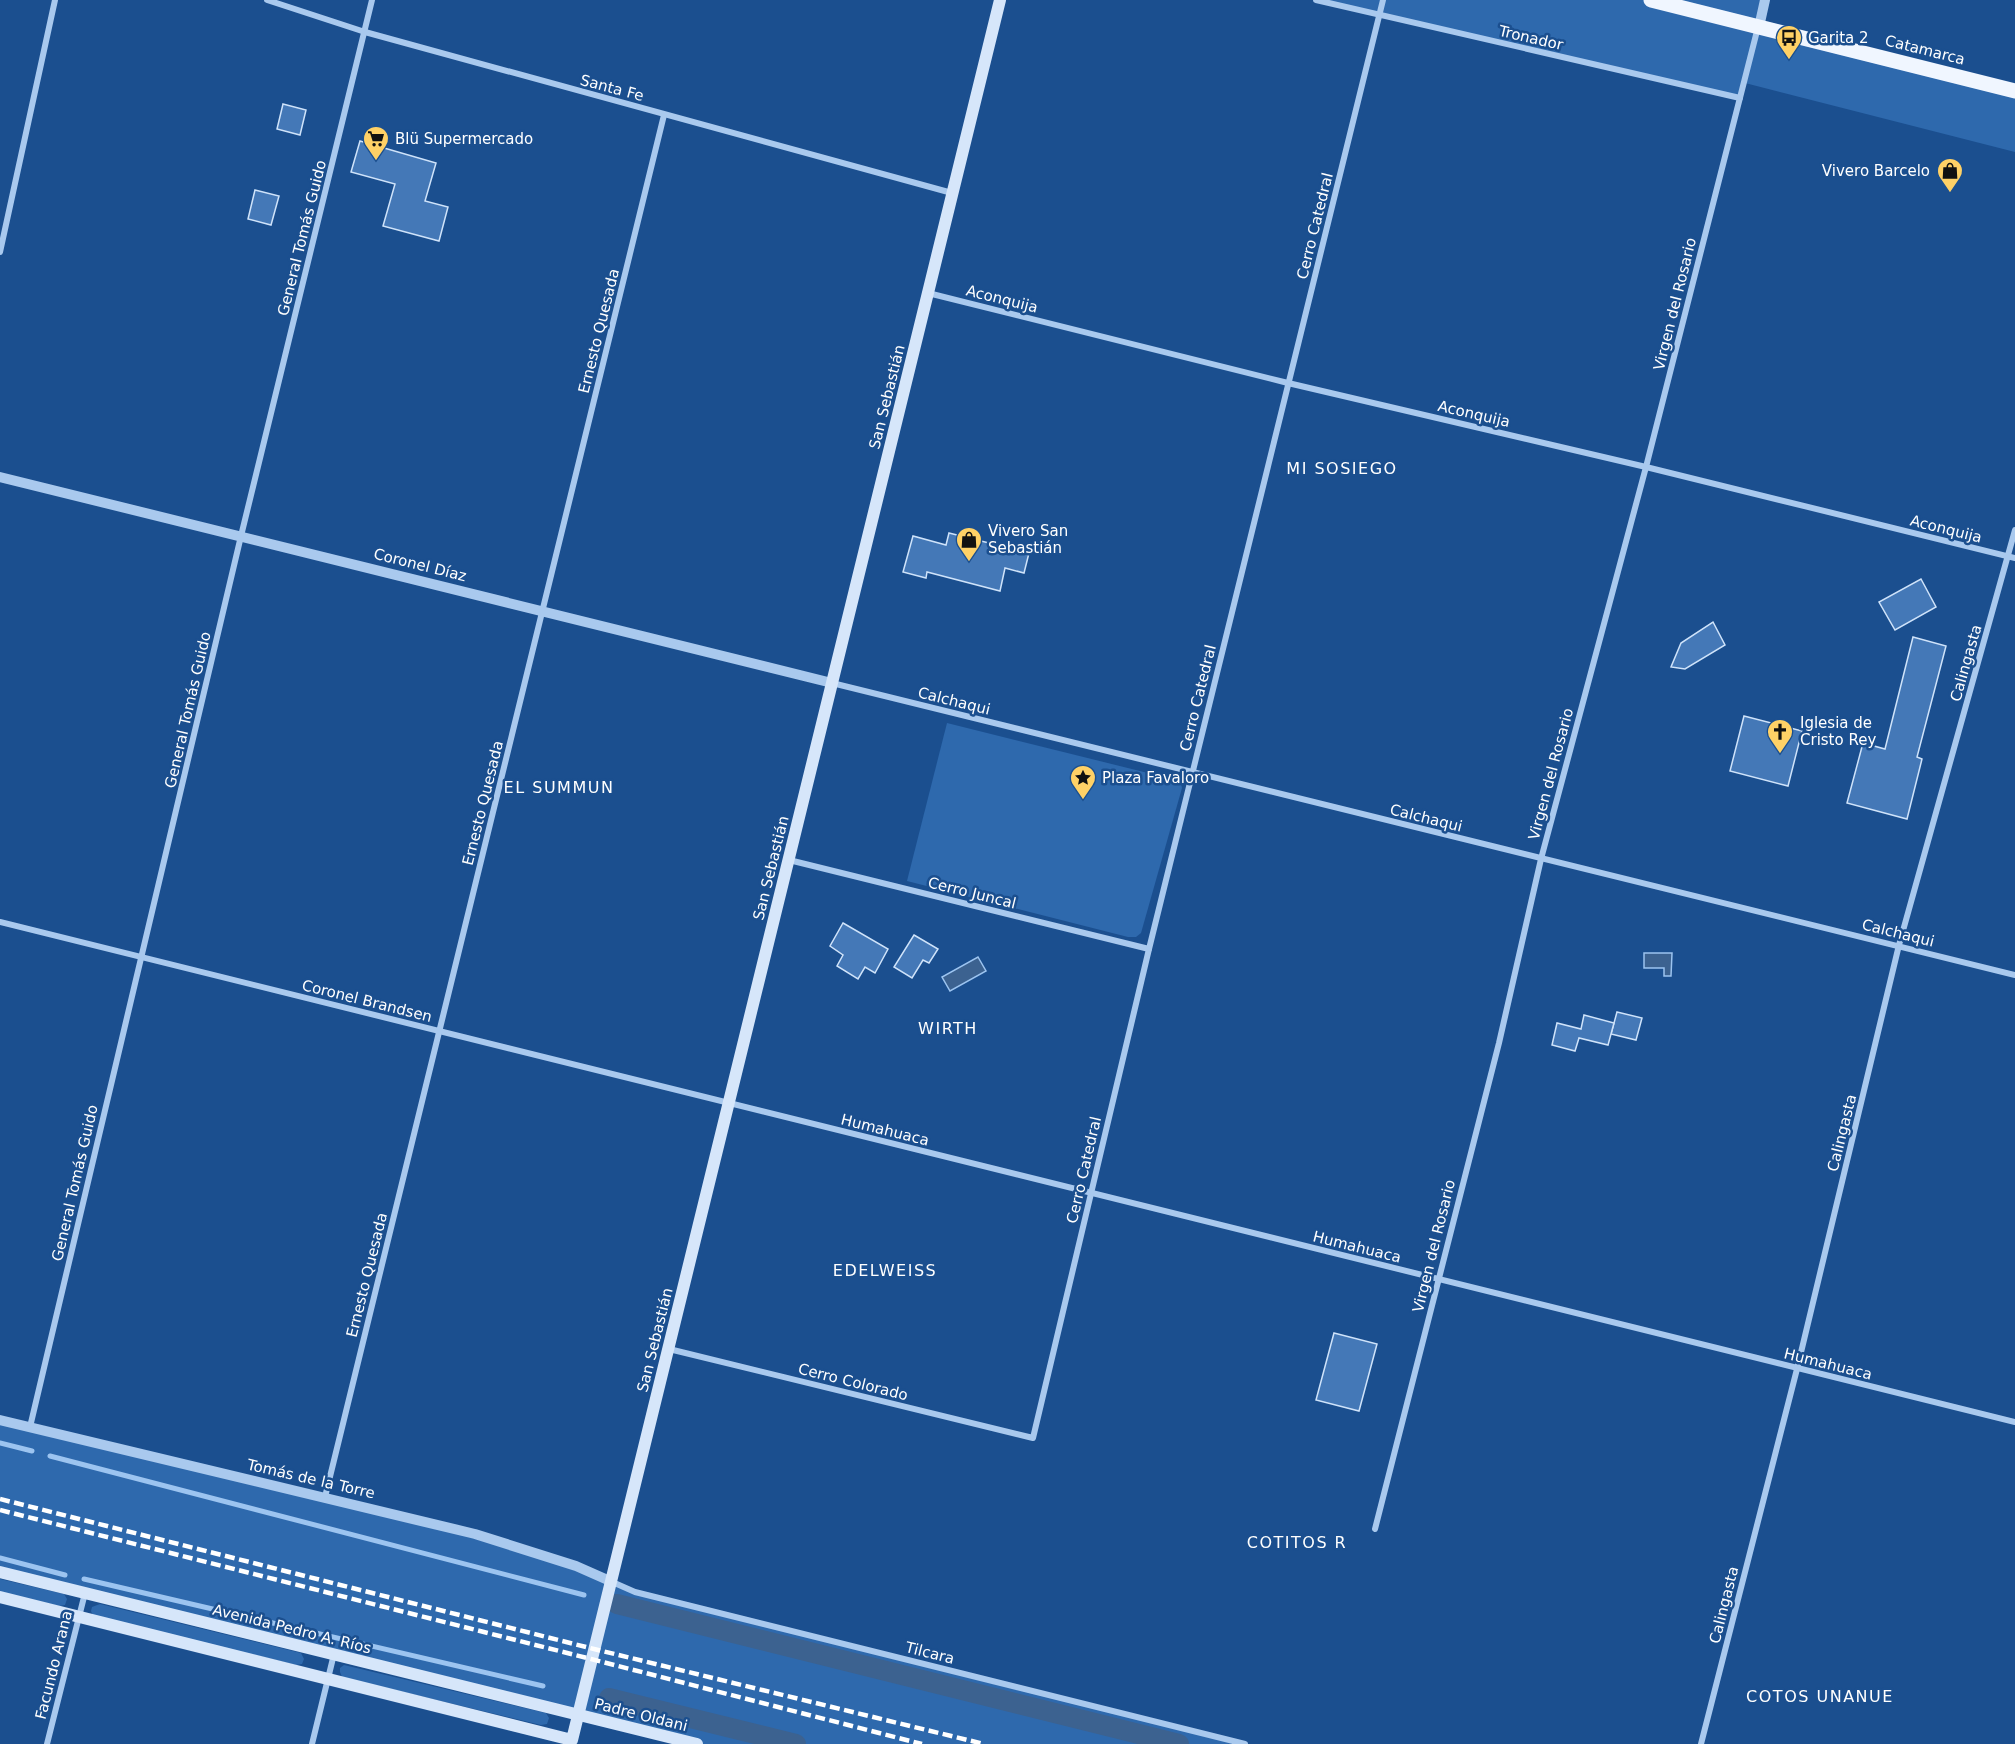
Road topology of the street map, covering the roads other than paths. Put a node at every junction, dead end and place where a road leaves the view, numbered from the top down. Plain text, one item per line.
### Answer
1 (55, 0) edge
2 (267, 0) edge
3 (372, 0) edge
4 (1000, 0) edge
5 (1316, 0) edge
6 (1383, 0) edge
7 (1651, 0) edge
8 (1765, 0) edge
9 (1379, 15) junction
10 (1759, 27) junction
11 (365, 32) junction
12 (2015, 91) edge
13 (1740, 98) junction
14 (664, 114) junction
15 (952, 193) junction
16 (0, 252) edge
17 (928, 293) junction
18 (1288, 383) junction
19 (1646, 467) junction
20 (0, 477) edge
21 (2015, 530) edge
22 (241, 536) junction
23 (2012, 557) edge
24 (542, 611) junction
25 (832, 683) junction
26 (1192, 772) junction
27 (789, 859) junction
28 (1541, 859) junction
29 (0, 922) edge
30 (1899, 945) junction
31 (1149, 949) junction
32 (141, 957) junction
33 (2015, 975) edge
34 (439, 1031) junction
35 (727, 1103) junction
36 (1091, 1194) junction
37 (1438, 1280) junction
38 (668, 1349) junction
39 (1797, 1369) junction
40 (0, 1420) edge
41 (2015, 1422) edge
42 (30, 1427) junction
43 (1033, 1438) joint
44 (325, 1497) junction
45 (1375, 1529) dead end
46 (0, 1572) edge
47 (610, 1581) junction
48 (85, 1593) junction
49 (0, 1597) edge
50 (78, 1617) junction
51 (334, 1654) junction
52 (328, 1679) junction
53 (578, 1714) junction
54 (571, 1742) edge
55 (47, 1744) edge
56 (312, 1744) edge
57 (697, 1744) edge
58 (1245, 1744) edge
59 (1701, 1744) edge

1 - 16 street
2 - 11 street, Santa Fe
3 - 11 street, General Tomás Guido
4 - 15 main road, San Sebastián
5 - 9 street, Tronador
6 - 9 street, Cerro Catedral
7 - 10 main road, Catamarca
8 - 10 street
9 - 13 street, Tronador
9 - 18 street, Cerro Catedral
10 - 12 main road, Catamarca
10 - 13 street, Virgen del Rosario
11 - 14 street, Santa Fe
11 - 22 street, General Tomás Guido
13 - 19 street, Virgen del Rosario
14 - 15 street, Santa Fe
14 - 24 street, Ernesto Quesada
15 - 17 main road, San Sebastián
17 - 18 street, Aconquija
17 - 25 main road, San Sebastián
18 - 19 street, Aconquija
18 - 26 street, Cerro Catedral
19 - 23 street, Aconquija
19 - 28 street, Virgen del Rosario
20 - 22 street, Coronel Díaz
21 - 23 street, Calingasta
22 - 24 street, Coronel Díaz
22 - 32 street, General Tomás Guido
23 - 30 street, Calingasta
24 - 25 street, Coronel Díaz
24 - 34 street, Ernesto Quesada
25 - 26 street, Calchaqui
25 - 27 main road, San Sebastián
26 - 28 street, Calchaqui
26 - 31 street, Cerro Catedral
27 - 31 street, Cerro Juncal
27 - 35 main road, San Sebastián
28 - 30 street, Calchaqui
28 - 37 street, Virgen del Rosario
29 - 32 street, Coronel Brandsen
30 - 33 street, Calchaqui
30 - 39 street, Calingasta
31 - 36 street, Cerro Catedral
32 - 34 street, Coronel Brandsen
32 - 42 street, General Tomás Guido
34 - 35 street, Coronel Brandsen
34 - 44 street, Ernesto Quesada
35 - 36 street, Humahuaca
35 - 38 main road, San Sebastián
36 - 37 street, Humahuaca
36 - 43 street, Cerro Catedral
37 - 39 street, Humahuaca
37 - 45 street, Virgen del Rosario
38 - 43 street, Cerro Colorado
38 - 47 main road, San Sebastián
39 - 41 street, Humahuaca
39 - 59 street, Calingasta
40 - 42 street, Tomás de la Torre
42 - 44 street, Tomás de la Torre
44 - 47 street, Tomás de la Torre
46 - 48 main road, Avenida Pedro A. Ríos
47 - 53 main road, San Sebastián
47 - 58 street, Tilcara
48 - 50 street, Facundo Arana
48 - 51 main road, Avenida Pedro A. Ríos
49 - 50 main road
50 - 52 main road
50 - 55 street, Facundo Arana
51 - 52 street
51 - 53 main road, Avenida Pedro A. Ríos
52 - 54 main road
52 - 56 street
53 - 54 main road, San Sebastián
53 - 57 main road, Padre Oldani

